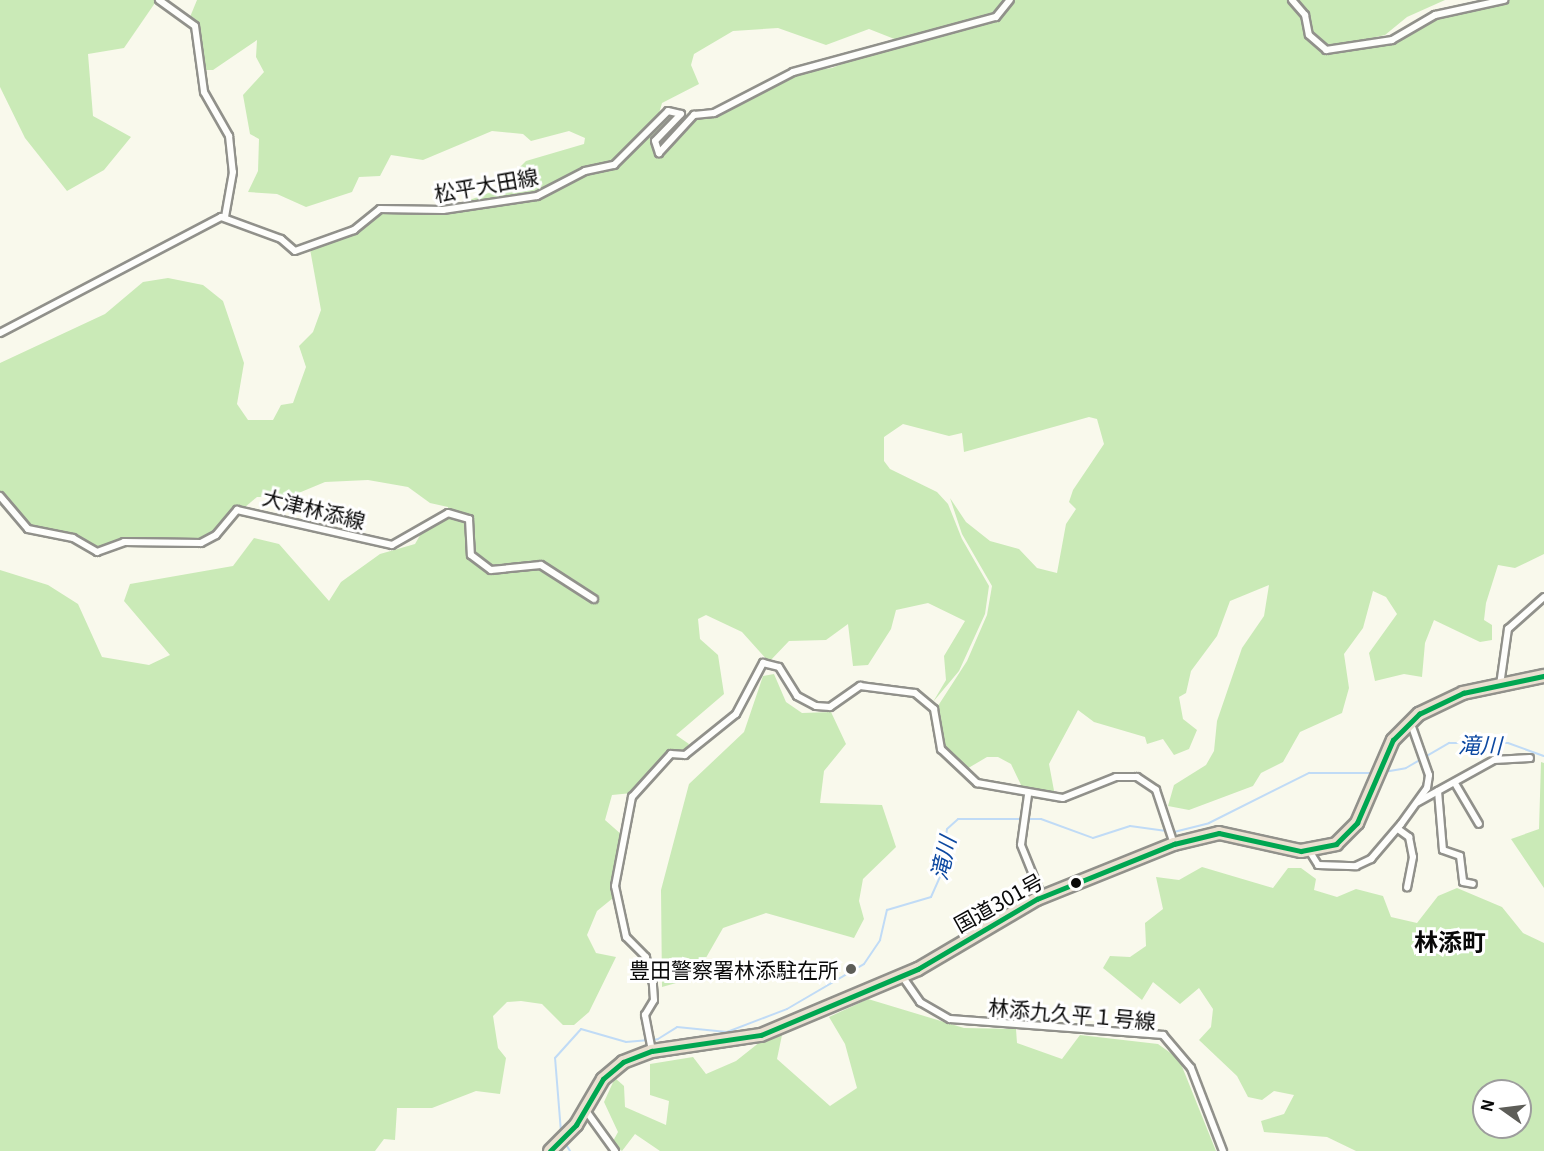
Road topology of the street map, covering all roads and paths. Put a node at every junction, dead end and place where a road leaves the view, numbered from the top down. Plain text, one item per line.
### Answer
1 (159, 0) edge
2 (1010, 0) edge
3 (1292, 0) edge
4 (1504, 0) edge
5 (225, 217) junction
6 (0, 333) edge
7 (0, 496) edge
8 (1544, 597) edge
9 (594, 600) dead end
10 (1544, 676) edge
11 (1500, 685) junction
12 (1410, 722) junction
13 (1530, 758) dead end
14 (1456, 785) junction
15 (1438, 791) junction
16 (1028, 795) junction
17 (1418, 803) junction
18 (1479, 824) dead end
19 (1398, 829) junction
20 (1173, 840) junction
21 (1310, 852) junction
22 (1473, 885) dead end
23 (1407, 887) dead end
24 (1042, 897) junction
25 (902, 976) junction
26 (652, 1052) junction
27 (585, 1108) junction
28 (550, 1151) edge
29 (615, 1151) edge
30 (1222, 1151) edge

1 - 5 street
2 - 5 street, 松平大田線
3 - 4 street
5 - 6 street
7 - 9 street, 大津林添線
8 - 11 street
10 - 11 highway
11 - 12 highway
12 - 17 street
12 - 21 highway
13 - 14 street
14 - 15 street
14 - 18 street
15 - 17 street
15 - 22 street
16 - 20 street
16 - 24 street
16 - 26 street
17 - 19 street
19 - 21 street
19 - 23 street
20 - 21 highway, 国道301号
20 - 24 highway, 国道301号
24 - 25 highway, 国道301号
25 - 26 highway, 国道301号
25 - 30 street, 林添九久平１号線
26 - 27 highway, 国道301号
27 - 28 highway, 国道301号
27 - 29 street

